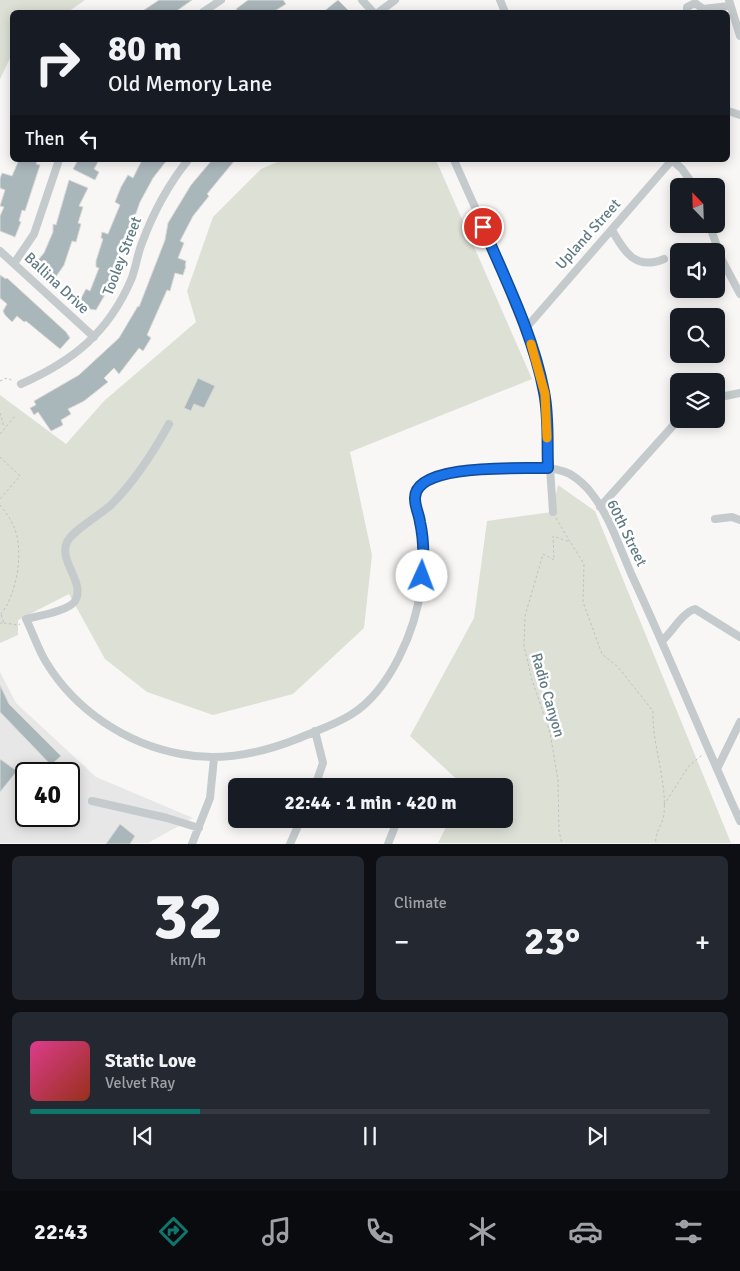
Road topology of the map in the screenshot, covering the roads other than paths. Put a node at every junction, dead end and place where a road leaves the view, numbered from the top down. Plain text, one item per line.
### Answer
1 (221, 0) edge
2 (362, 0) edge
3 (395, 0) edge
4 (729, 3) edge
5 (206, 10) edge
6 (371, 10) edge
7 (382, 10) edge
8 (687, 10) edge
9 (702, 10) edge
10 (740, 36) edge
11 (58, 162) edge
12 (187, 162) edge
13 (455, 162) edge
14 (670, 162) edge
15 (674, 162) edge
16 (687, 178) edge
17 (612, 230) junction
18 (712, 233) edge
19 (0, 251) edge
20 (664, 259) dead end
21 (15, 262) junction
22 (740, 294) edge
23 (526, 328) junction
24 (94, 337) junction
25 (21, 384) road end
26 (740, 393) edge
27 (725, 396) edge
28 (169, 424) dead end
29 (671, 428) edge
30 (548, 468) junction
31 (600, 507) junction
32 (553, 512) road end
33 (715, 519) dead end
34 (740, 520) edge
35 (740, 636) edge
36 (662, 641) junction
37 (740, 722) edge
38 (315, 731) junction
39 (214, 758) junction
40 (717, 769) junction
41 (317, 778) edge
42 (92, 801) dead end
43 (740, 821) edge
44 (199, 828) junction
45 (297, 828) edge
46 (394, 828) edge
47 (192, 844) edge
48 (290, 844) edge
49 (388, 844) edge

1 - 5 street
2 - 6 street
3 - 7 street
4 - 9 street
4 - 10 street
8 - 9 street
11 - 21 street
12 - 24 street, Tooley Street
13 - 23 street
14 - 17 street, Upland Street
15 - 16 street
17 - 20 street
17 - 23 street, Upland Street
18 - 22 street
19 - 21 street, Ballina Drive
21 - 24 street, Ballina Drive
23 - 30 street
24 - 25 street, Tooley Street
26 - 27 street
28 - 39 street
29 - 31 street
30 - 31 street, 60th Street
30 - 32 street
30 - 38 street, 60th Street
31 - 36 street, 60th Street
33 - 34 street
35 - 36 street
36 - 40 street, 60th Street
37 - 40 street
38 - 39 street
38 - 41 street
39 - 44 street
40 - 43 street, 60th Street
42 - 44 street
44 - 47 street
45 - 48 street
46 - 49 street

